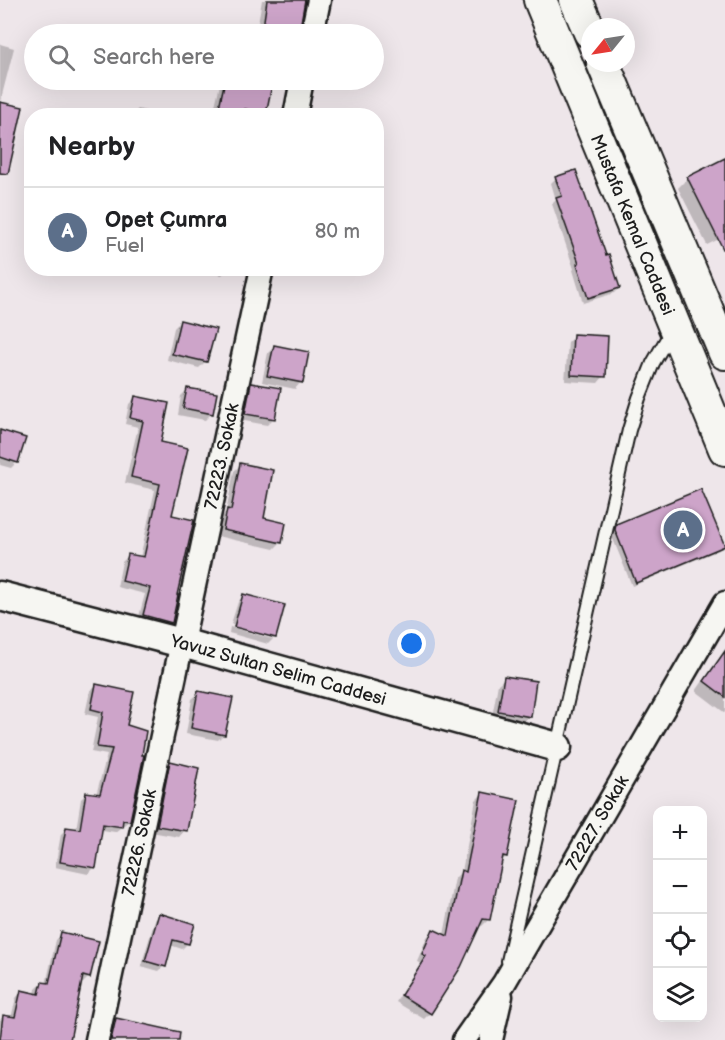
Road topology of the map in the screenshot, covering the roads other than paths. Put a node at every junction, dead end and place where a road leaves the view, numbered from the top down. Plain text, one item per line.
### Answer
1 (319, 0) edge
2 (540, 0) edge
3 (576, 0) edge
4 (584, 18) edge
5 (314, 24) edge
6 (607, 72) edge
7 (300, 90) edge
8 (297, 108) edge
9 (260, 276) edge
10 (674, 326) junction
11 (725, 353) edge
12 (725, 449) edge
13 (0, 597) edge
14 (725, 603) edge
15 (183, 643) junction
16 (557, 747) junction
17 (504, 983) junction
18 (97, 1040) edge
19 (464, 1040) edge
20 (491, 1040) edge

1 - 5 street
2 - 10 main road, Mustafa Kemal Caddesi
3 - 4 main road
6 - 11 main road, Mustafa Kemal Caddesi
7 - 8 street
9 - 15 street, 72223. Sokak
10 - 12 main road, Mustafa Kemal Caddesi
10 - 16 lane
13 - 15 street, Yavuz Sultan Selim Caddesi
14 - 17 street, 72227. Sokak
15 - 16 street, Yavuz Sultan Selim Caddesi
15 - 18 street, 72226. Sokak
16 - 17 lane
17 - 19 street, 72227. Sokak
17 - 20 street

